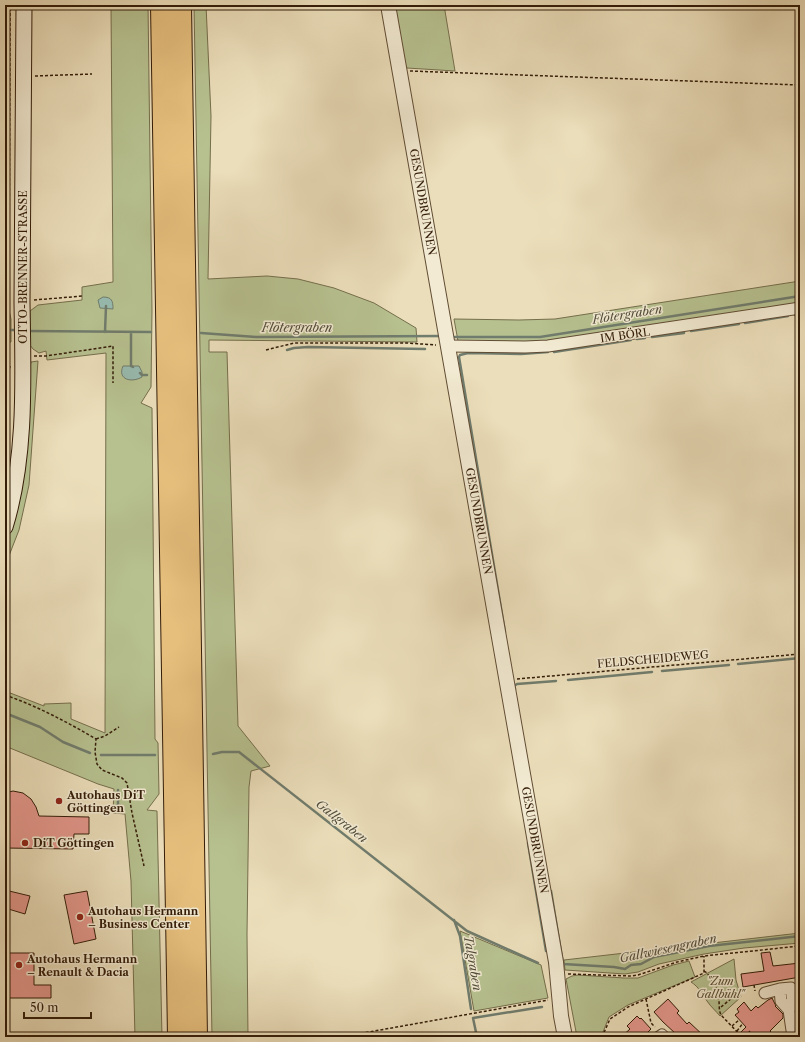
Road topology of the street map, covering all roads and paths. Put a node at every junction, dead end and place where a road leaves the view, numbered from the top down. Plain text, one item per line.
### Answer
1 (10, 5) edge
2 (24, 5) edge
3 (161, 5) edge
4 (181, 5) edge
5 (388, 5) edge
6 (400, 71) junction
7 (5, 74) edge
8 (10, 74) junction
9 (92, 74) dead end
10 (42, 76) dead end
11 (800, 85) edge
12 (82, 296) dead end
13 (16, 299) junction
14 (800, 308) edge
15 (448, 346) junction
16 (266, 350) dead end
17 (46, 356) dead end
18 (11, 363) dead end
19 (113, 383) dead end
20 (5, 458) edge
21 (5, 527) edge
22 (800, 654) edge
23 (507, 678) junction
24 (5, 695) edge
25 (119, 727) dead end
26 (96, 739) junction
27 (144, 866) dead end
28 (800, 946) edge
29 (704, 956) junction
30 (704, 971) junction
31 (558, 974) junction
32 (765, 993) dead end
33 (732, 998) dead end
34 (560, 999) junction
35 (646, 999) junction
36 (794, 1004) edge
37 (721, 1007) junction
38 (739, 1020) dead end
39 (743, 1023) dead end
40 (732, 1026) junction
41 (737, 1031) junction
42 (750, 1031) dead end
43 (661, 1036) edge
44 (178, 1037) edge
45 (197, 1037) edge
46 (342, 1037) edge
47 (565, 1037) edge
48 (602, 1037) edge
49 (742, 1037) edge
50 (745, 1037) edge
51 (793, 1037) edge

1 - 8 path
2 - 13 main road, OTTO-BRENNER-STRASSE
3 - 44 highway
4 - 45 highway
5 - 6 street, GESUNDBRUNNEN
6 - 11 path
6 - 15 street, GESUNDBRUNNEN
7 - 8 path
8 - 13 path
9 - 10 path
12 - 13 path
13 - 21 main road, OTTO-BRENNER-STRASSE
14 - 15 street, IM BÖRL
15 - 16 path
15 - 23 street, GESUNDBRUNNEN
17 - 19 path
18 - 20 path
22 - 23 path, FELDSCHEIDEWEG
23 - 31 street, GESUNDBRUNNEN
24 - 26 path
25 - 26 path
26 - 27 path
28 - 29 path
29 - 30 path
29 - 31 path
30 - 35 path
30 - 37 path
31 - 34 street, GESUNDBRUNNEN
32 - 36 street
33 - 37 path
34 - 46 path
34 - 47 street, GESUNDBRUNNEN
35 - 43 path
35 - 48 path
36 - 51 street
37 - 40 path
38 - 40 path
39 - 41 path
40 - 41 path
41 - 49 path
42 - 50 path

